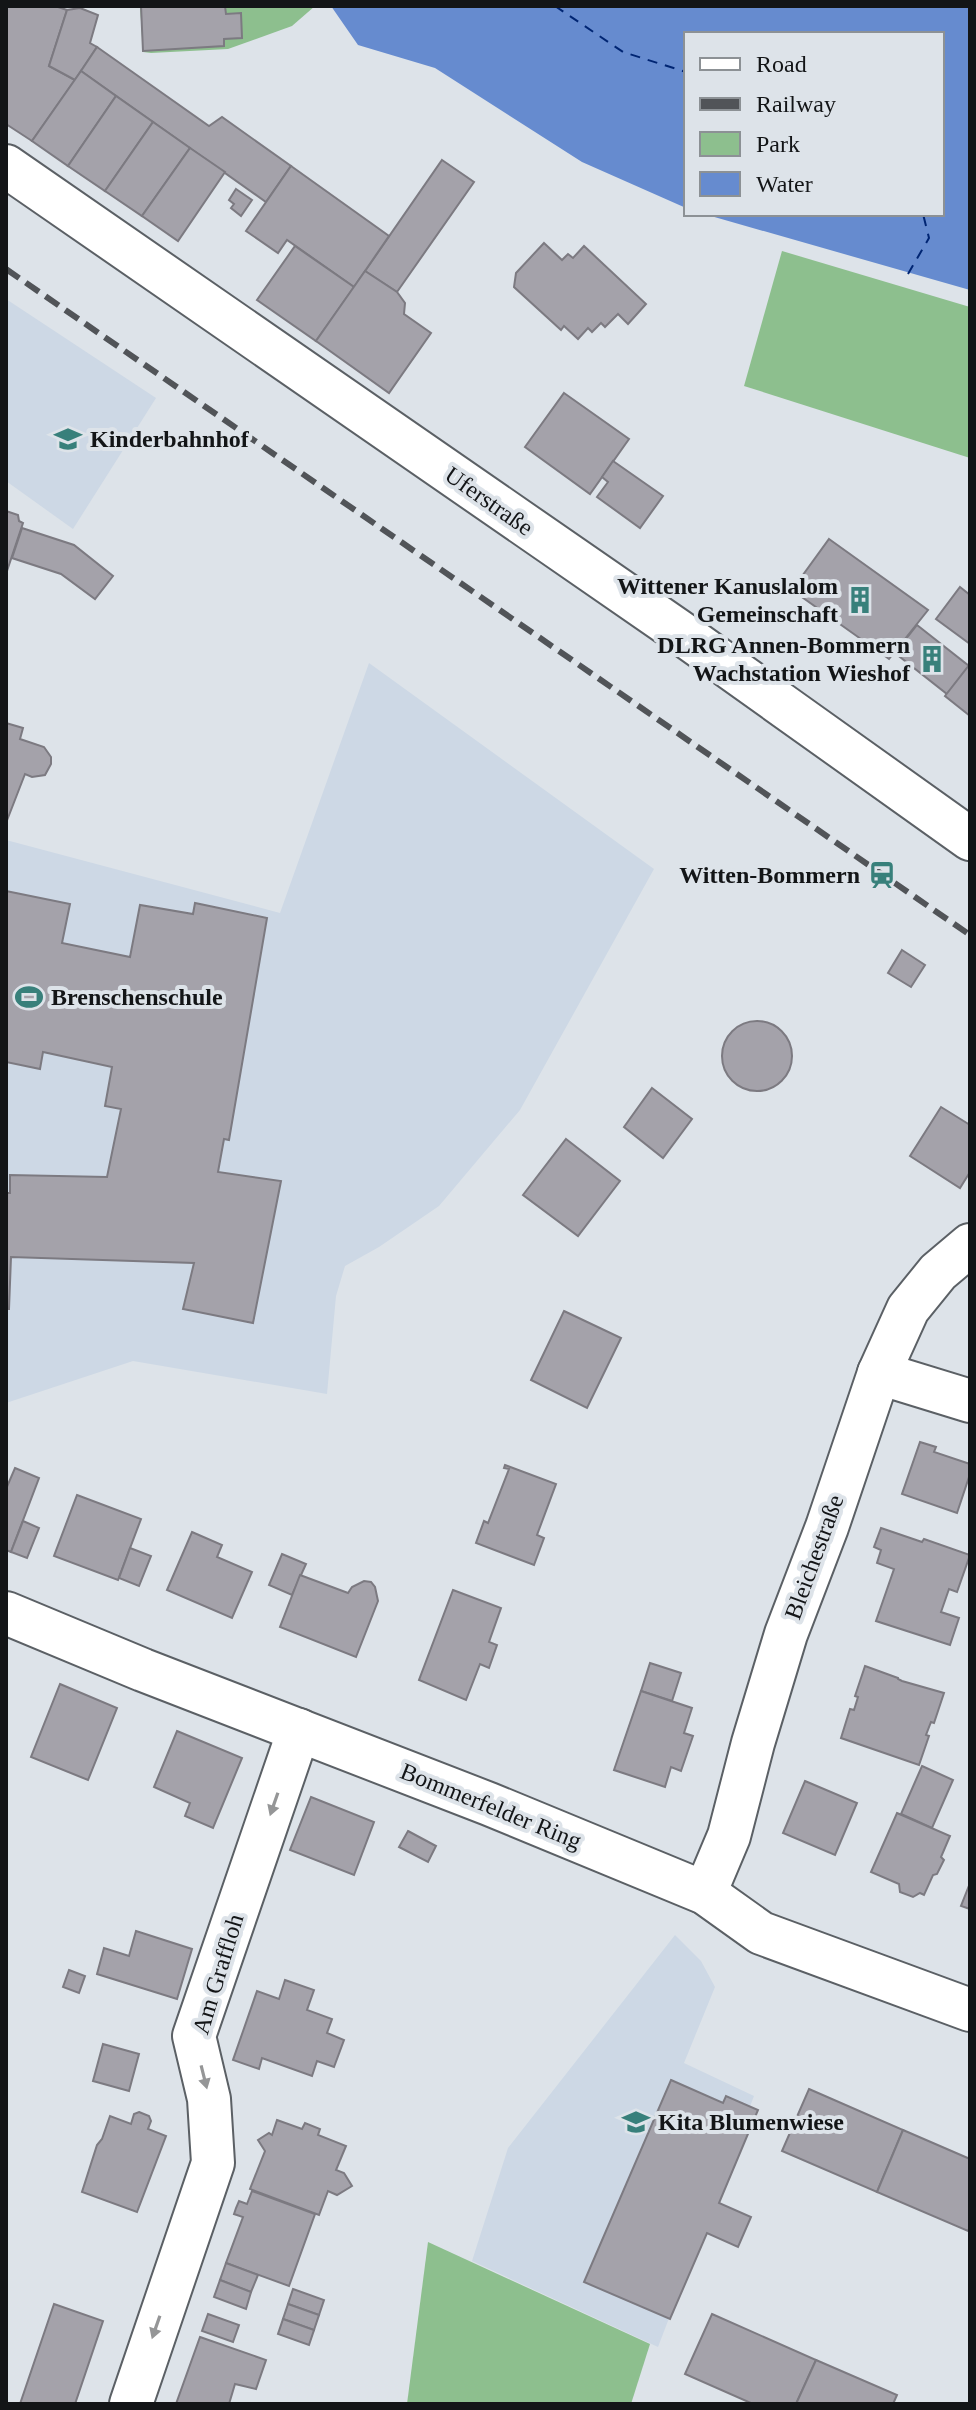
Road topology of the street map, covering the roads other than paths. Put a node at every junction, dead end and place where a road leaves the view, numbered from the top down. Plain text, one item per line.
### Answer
1 (6, 166) edge
2 (970, 839) edge
3 (970, 1245) edge
4 (879, 1373) junction
5 (970, 1401) edge
6 (6, 1613) edge
7 (299, 1730) junction
8 (705, 1893) junction
9 (970, 2010) edge
10 (131, 2404) edge

1 - 2 street, Uferstraße
3 - 4 street, Bleichestraße
4 - 5 street
4 - 8 street, Bleichestraße
6 - 7 street, Bommerfelder Ring
7 - 8 street, Bommerfelder Ring
7 -> 10 street, Am Graffloh
8 - 9 street, Bommerfelder Ring

